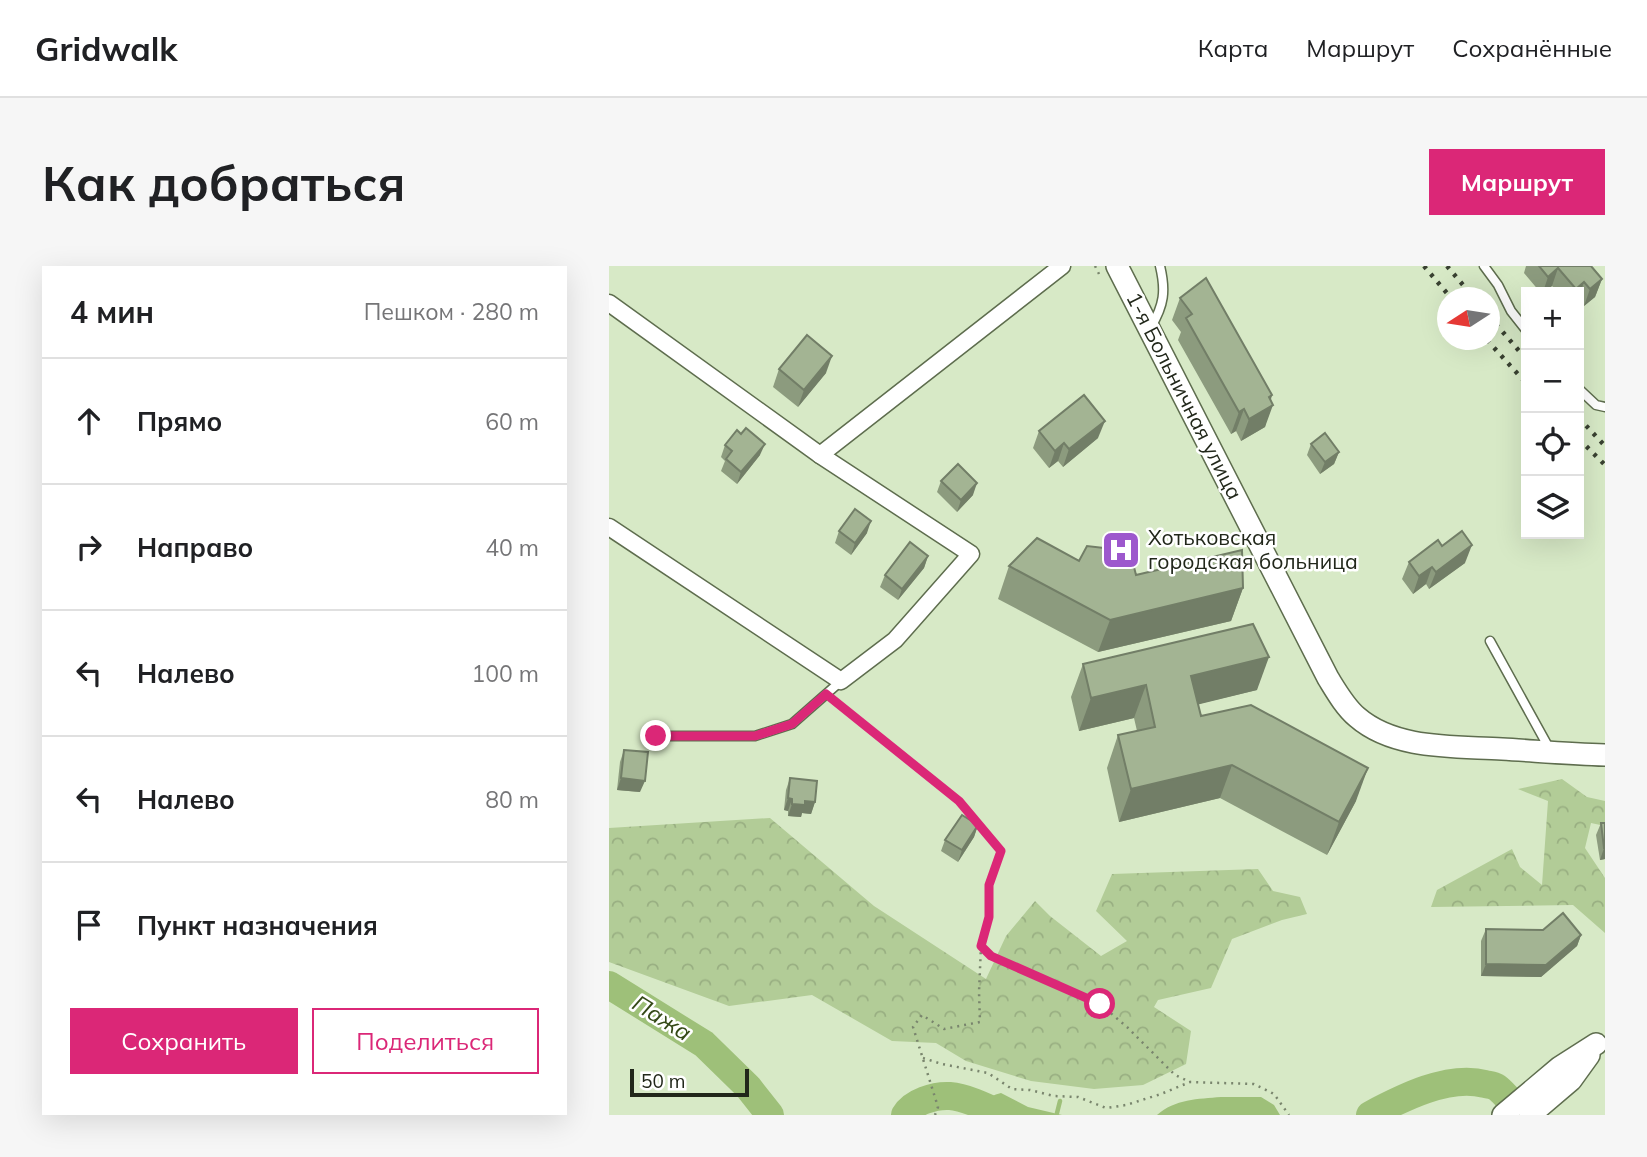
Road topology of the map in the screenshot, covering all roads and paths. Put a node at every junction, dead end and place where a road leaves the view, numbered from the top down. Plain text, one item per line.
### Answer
1 (1062, 266) edge
2 (1160, 266) edge
3 (1484, 266) edge
4 (1103, 267) edge
5 (609, 303) edge
6 (1521, 324) edge
7 (1150, 330) junction
8 (1584, 394) edge
9 (1605, 407) edge
10 (820, 455) junction
11 (609, 527) edge
12 (1490, 641) dead end
13 (841, 681) junction
14 (826, 694) junction
15 (656, 736) dead end
16 (1552, 752) junction
17 (1601, 756) edge
18 (981, 946) junction
19 (1600, 1039) edge
20 (923, 1057) junction
21 (1565, 1073) junction
22 (1190, 1082) junction
23 (935, 1115) edge
24 (1289, 1115) edge
25 (1503, 1115) edge
26 (1530, 1115) edge

1 - 10 street
2 - 7 lane
3 - 6 lane
4 - 7 main road, 1-я Больничная улица
5 - 10 street
7 - 16 main road, 1-я Больничная улица
8 - 9 lane
10 - 13 street
11 - 13 street
12 - 16 lane
13 - 14 lane
14 - 15 lane
14 - 18 path
16 - 17 main road, 1-я Больничная улица
18 - 20 path
18 - 22 path
19 - 21 main road
20 - 22 path
20 - 23 path
21 - 25 main road
21 - 26 main road
22 - 24 path

